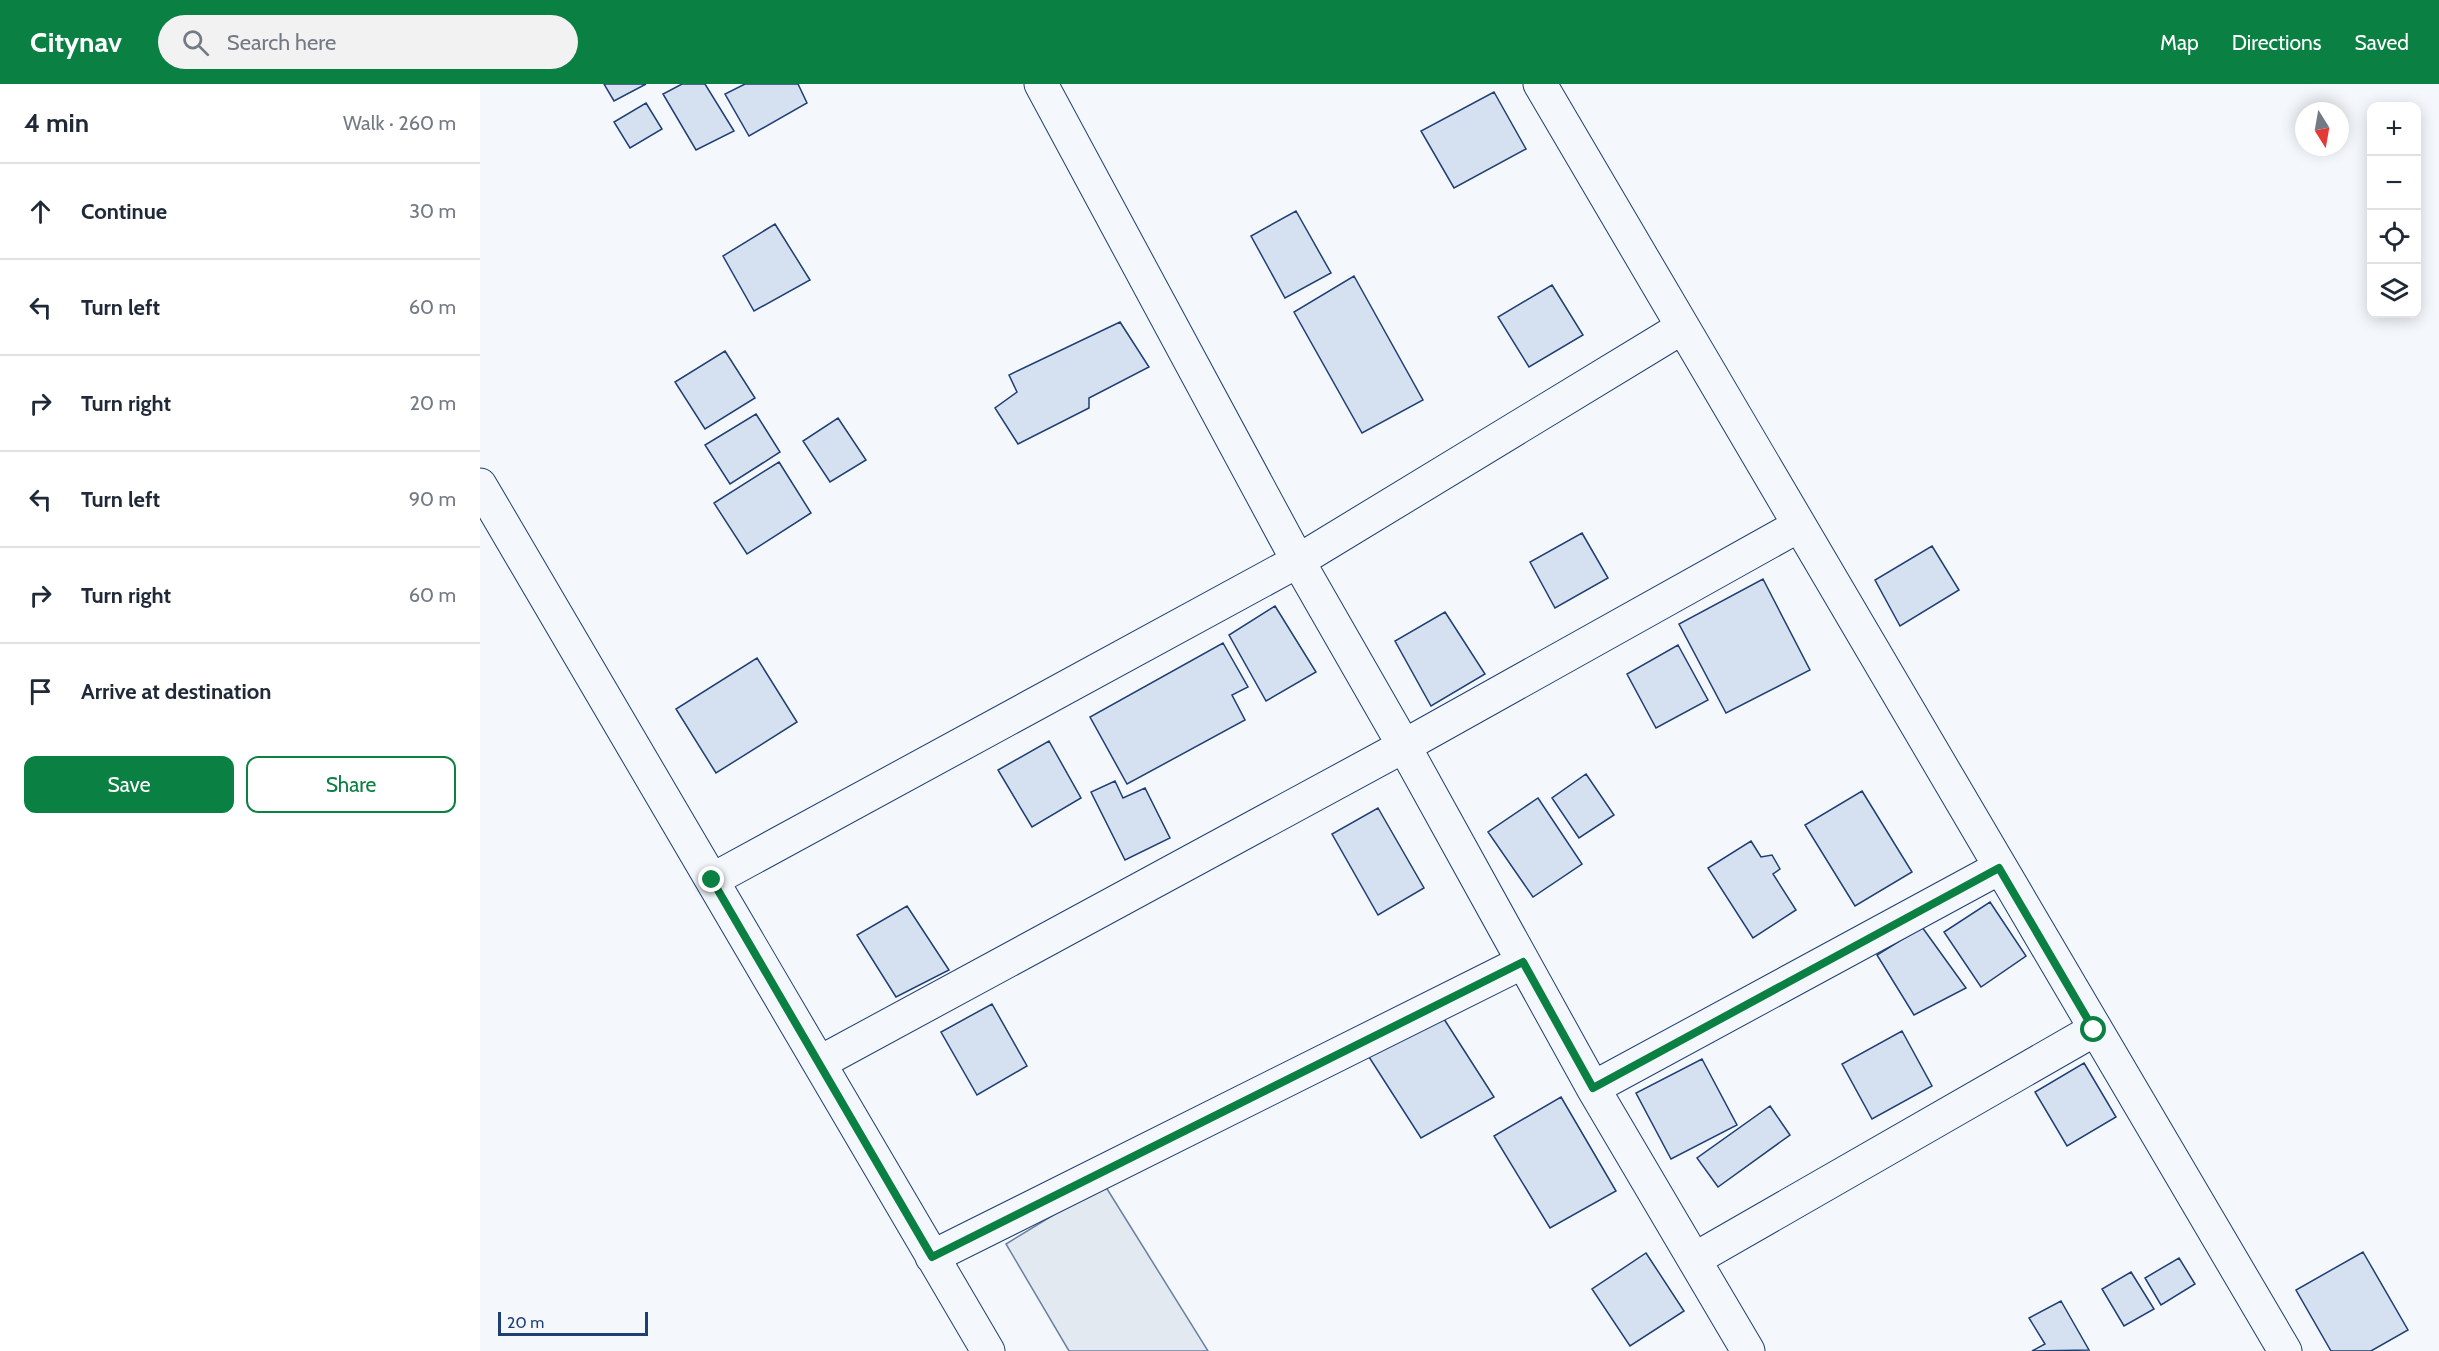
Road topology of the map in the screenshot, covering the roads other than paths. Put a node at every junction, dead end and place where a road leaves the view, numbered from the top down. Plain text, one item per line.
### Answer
1 (1041, 84) edge
2 (1540, 84) edge
3 (1683, 327) junction
4 (480, 485) edge
5 (1798, 526) junction
6 (1298, 561) junction
7 (1404, 746) junction
8 (1999, 868) junction
9 (712, 880) junction
10 (1523, 962) junction
11 (2094, 1030) junction
12 (819, 1063) junction
13 (1593, 1088) junction
14 (932, 1257) junction
15 (1695, 1258) junction
16 (988, 1351) edge
17 (1748, 1351) edge
18 (2285, 1351) edge

1 - 6 street
2 - 3 street
3 - 5 street
3 - 6 street
4 - 9 street
5 - 7 street
5 - 8 street
6 - 7 street
6 - 9 street
7 - 10 street
7 - 12 street
8 - 11 street
8 - 13 street
9 - 12 street
10 - 13 street
10 - 14 street
11 - 15 street
11 - 18 street
12 - 14 street
13 - 15 street
14 - 16 street
15 - 17 street

